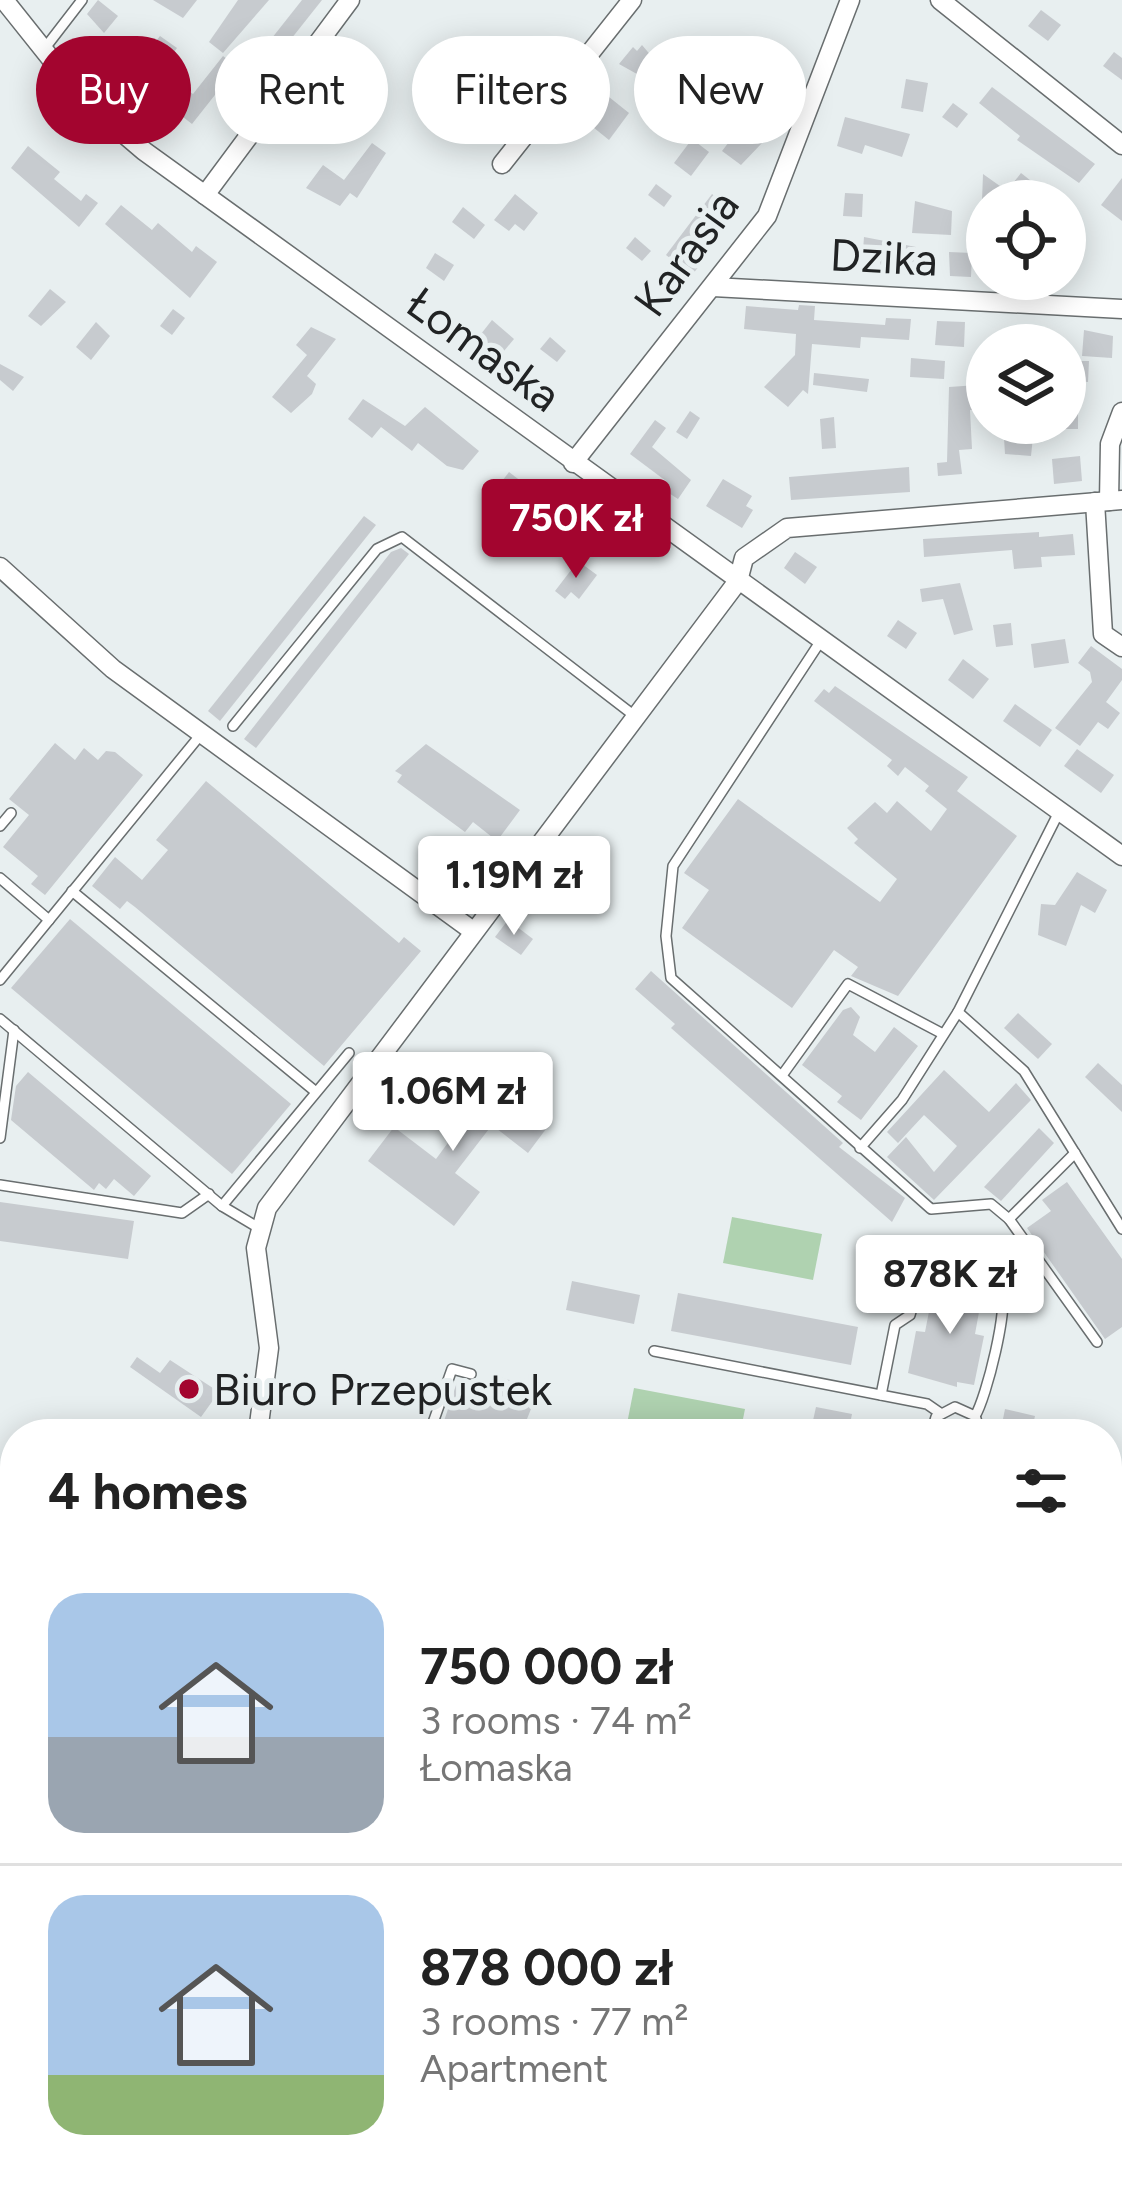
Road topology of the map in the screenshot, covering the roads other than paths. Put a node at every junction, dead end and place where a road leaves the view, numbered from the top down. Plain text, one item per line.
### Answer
1 (4, 0) edge
2 (82, 0) edge
3 (350, 0) edge
4 (632, 0) edge
5 (850, 0) edge
6 (940, 0) edge
7 (54, 36) edge
8 (36, 41) edge
9 (138, 144) edge
10 (1122, 145) edge
11 (502, 164) dead end
12 (206, 194) junction
13 (713, 286) junction
14 (1122, 309) edge
15 (1122, 412) edge
16 (573, 463) junction
17 (1109, 501) edge
18 (0, 567) edge
19 (737, 581) junction
20 (820, 642) junction
21 (1122, 647) edge
22 (636, 717) junction
23 (233, 726) dead end
24 (202, 733) junction
25 (1058, 812) junction
26 (11, 813) dead end
27 (0, 826) edge
28 (1122, 856) edge
29 (0, 878) edge
30 (72, 891) junction
31 (49, 920) junction
32 (473, 931) junction
33 (0, 980) edge
34 (958, 1012) junction
35 (0, 1018) edge
36 (14, 1030) junction
37 (944, 1034) junction
38 (349, 1052) dead end
39 (783, 1074) junction
40 (316, 1092) junction
41 (0, 1138) edge
42 (860, 1148) junction
43 (1075, 1153) junction
44 (0, 1185) edge
45 (208, 1194) junction
46 (222, 1206) junction
47 (1009, 1219) junction
48 (259, 1228) junction
49 (1122, 1229) edge
50 (1097, 1342) dead end
51 (654, 1351) dead end
52 (471, 1374) dead end
53 (881, 1395) junction
54 (940, 1413) junction
55 (975, 1416) junction
56 (260, 1419) edge
57 (434, 1419) edge
58 (937, 1419) edge
59 (976, 1419) edge

1 - 8 street, Łomaska
2 - 7 lane
3 - 12 street
4 - 11 street
5 - 13 street, Karasia
6 - 10 street
9 - 12 street, Łomaska
12 - 16 street, Łomaska
13 - 14 street, Dzika
13 - 16 street, Karasia
15 - 17 street
16 - 19 street, Łomaska
17 - 19 street
17 - 21 street
18 - 24 street
19 - 20 street, Łomaska
19 - 22 street
20 - 25 street, Łomaska
20 - 39 lane
22 - 23 lane
22 - 32 street
24 - 30 lane
24 - 32 street
25 - 28 street, Łomaska
25 - 34 lane
26 - 27 lane
29 - 31 lane
30 - 31 lane
30 - 40 lane
31 - 33 lane
32 - 48 street
34 - 37 lane
34 - 43 lane
35 - 36 lane
36 - 41 lane
36 - 45 lane
37 - 39 lane
37 - 42 lane
38 - 40 lane
39 - 42 lane
40 - 46 lane
42 - 47 lane
43 - 47 lane
43 - 49 lane
44 - 45 lane
45 - 46 lane
46 - 48 lane
47 - 50 lane
48 - 56 street
51 - 53 lane
52 - 57 lane
53 - 54 lane
53 - 55 lane
54 - 55 lane
54 - 58 lane
55 - 59 lane

